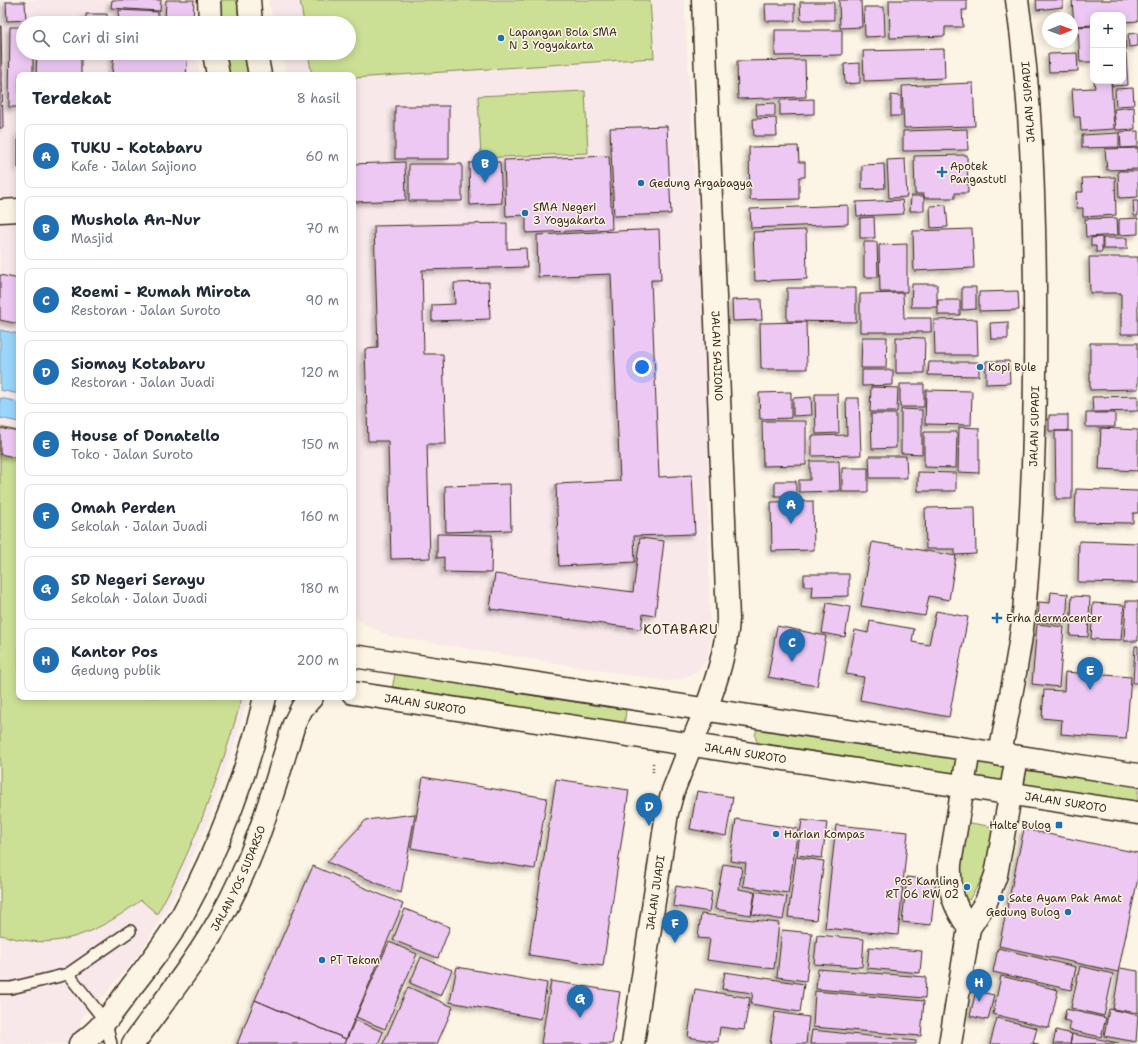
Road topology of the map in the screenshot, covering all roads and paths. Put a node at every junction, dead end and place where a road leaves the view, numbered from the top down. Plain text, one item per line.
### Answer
1 (209, 0) edge
2 (249, 0) edge
3 (703, 0) edge
4 (1017, 0) edge
5 (210, 16) edge
6 (250, 16) edge
7 (215, 60) edge
8 (257, 60) edge
9 (217, 72) edge
10 (259, 72) edge
11 (16, 210) edge
12 (0, 211) edge
13 (356, 656) edge
14 (356, 693) edge
15 (264, 700) edge
16 (274, 700) edge
17 (309, 700) edge
18 (706, 709) junction
19 (258, 723) junction
20 (691, 745) junction
21 (969, 750) junction
22 (1008, 756) junction
23 (652, 761) dead end
24 (1138, 775) edge
25 (652, 778) dead end
26 (963, 786) junction
27 (1010, 793) junction
28 (1138, 813) edge
29 (969, 928) junction
30 (130, 931) dead end
31 (68, 974) junction
32 (0, 988) edge
33 (106, 1022) junction
34 (80, 1044) edge
35 (111, 1044) edge
36 (133, 1044) edge
37 (633, 1044) edge
38 (950, 1044) edge

1 - 5 main road
2 - 6 main road
3 - 18 main road, JALAN SAJIONO
4 - 22 main road, JALAN SUPADI
7 - 9 main road
8 - 10 main road
11 - 12 main road
13 - 18 main road
14 - 20 main road, JALAN SUROTO
15 - 19 main road
16 - 19 main road
17 - 36 main road, JALAN YOS SUDARSO
18 - 20 main road, JALAN SAJIONO
18 - 21 main road
19 - 33 main road
20 - 26 main road, JALAN SUROTO
20 - 37 main road, JALAN JUADI
21 - 22 main road
21 - 26 main road
22 - 24 main road
22 - 27 main road, JALAN SUPADI
23 - 25 path
26 - 27 main road, JALAN SUROTO
26 - 29 main road
27 - 28 main road, JALAN SUROTO
27 - 29 main road, JALAN SUPADI
29 - 38 main road
30 - 31 lane
31 - 32 lane
31 - 33 lane
33 - 34 main road
33 - 35 lane

